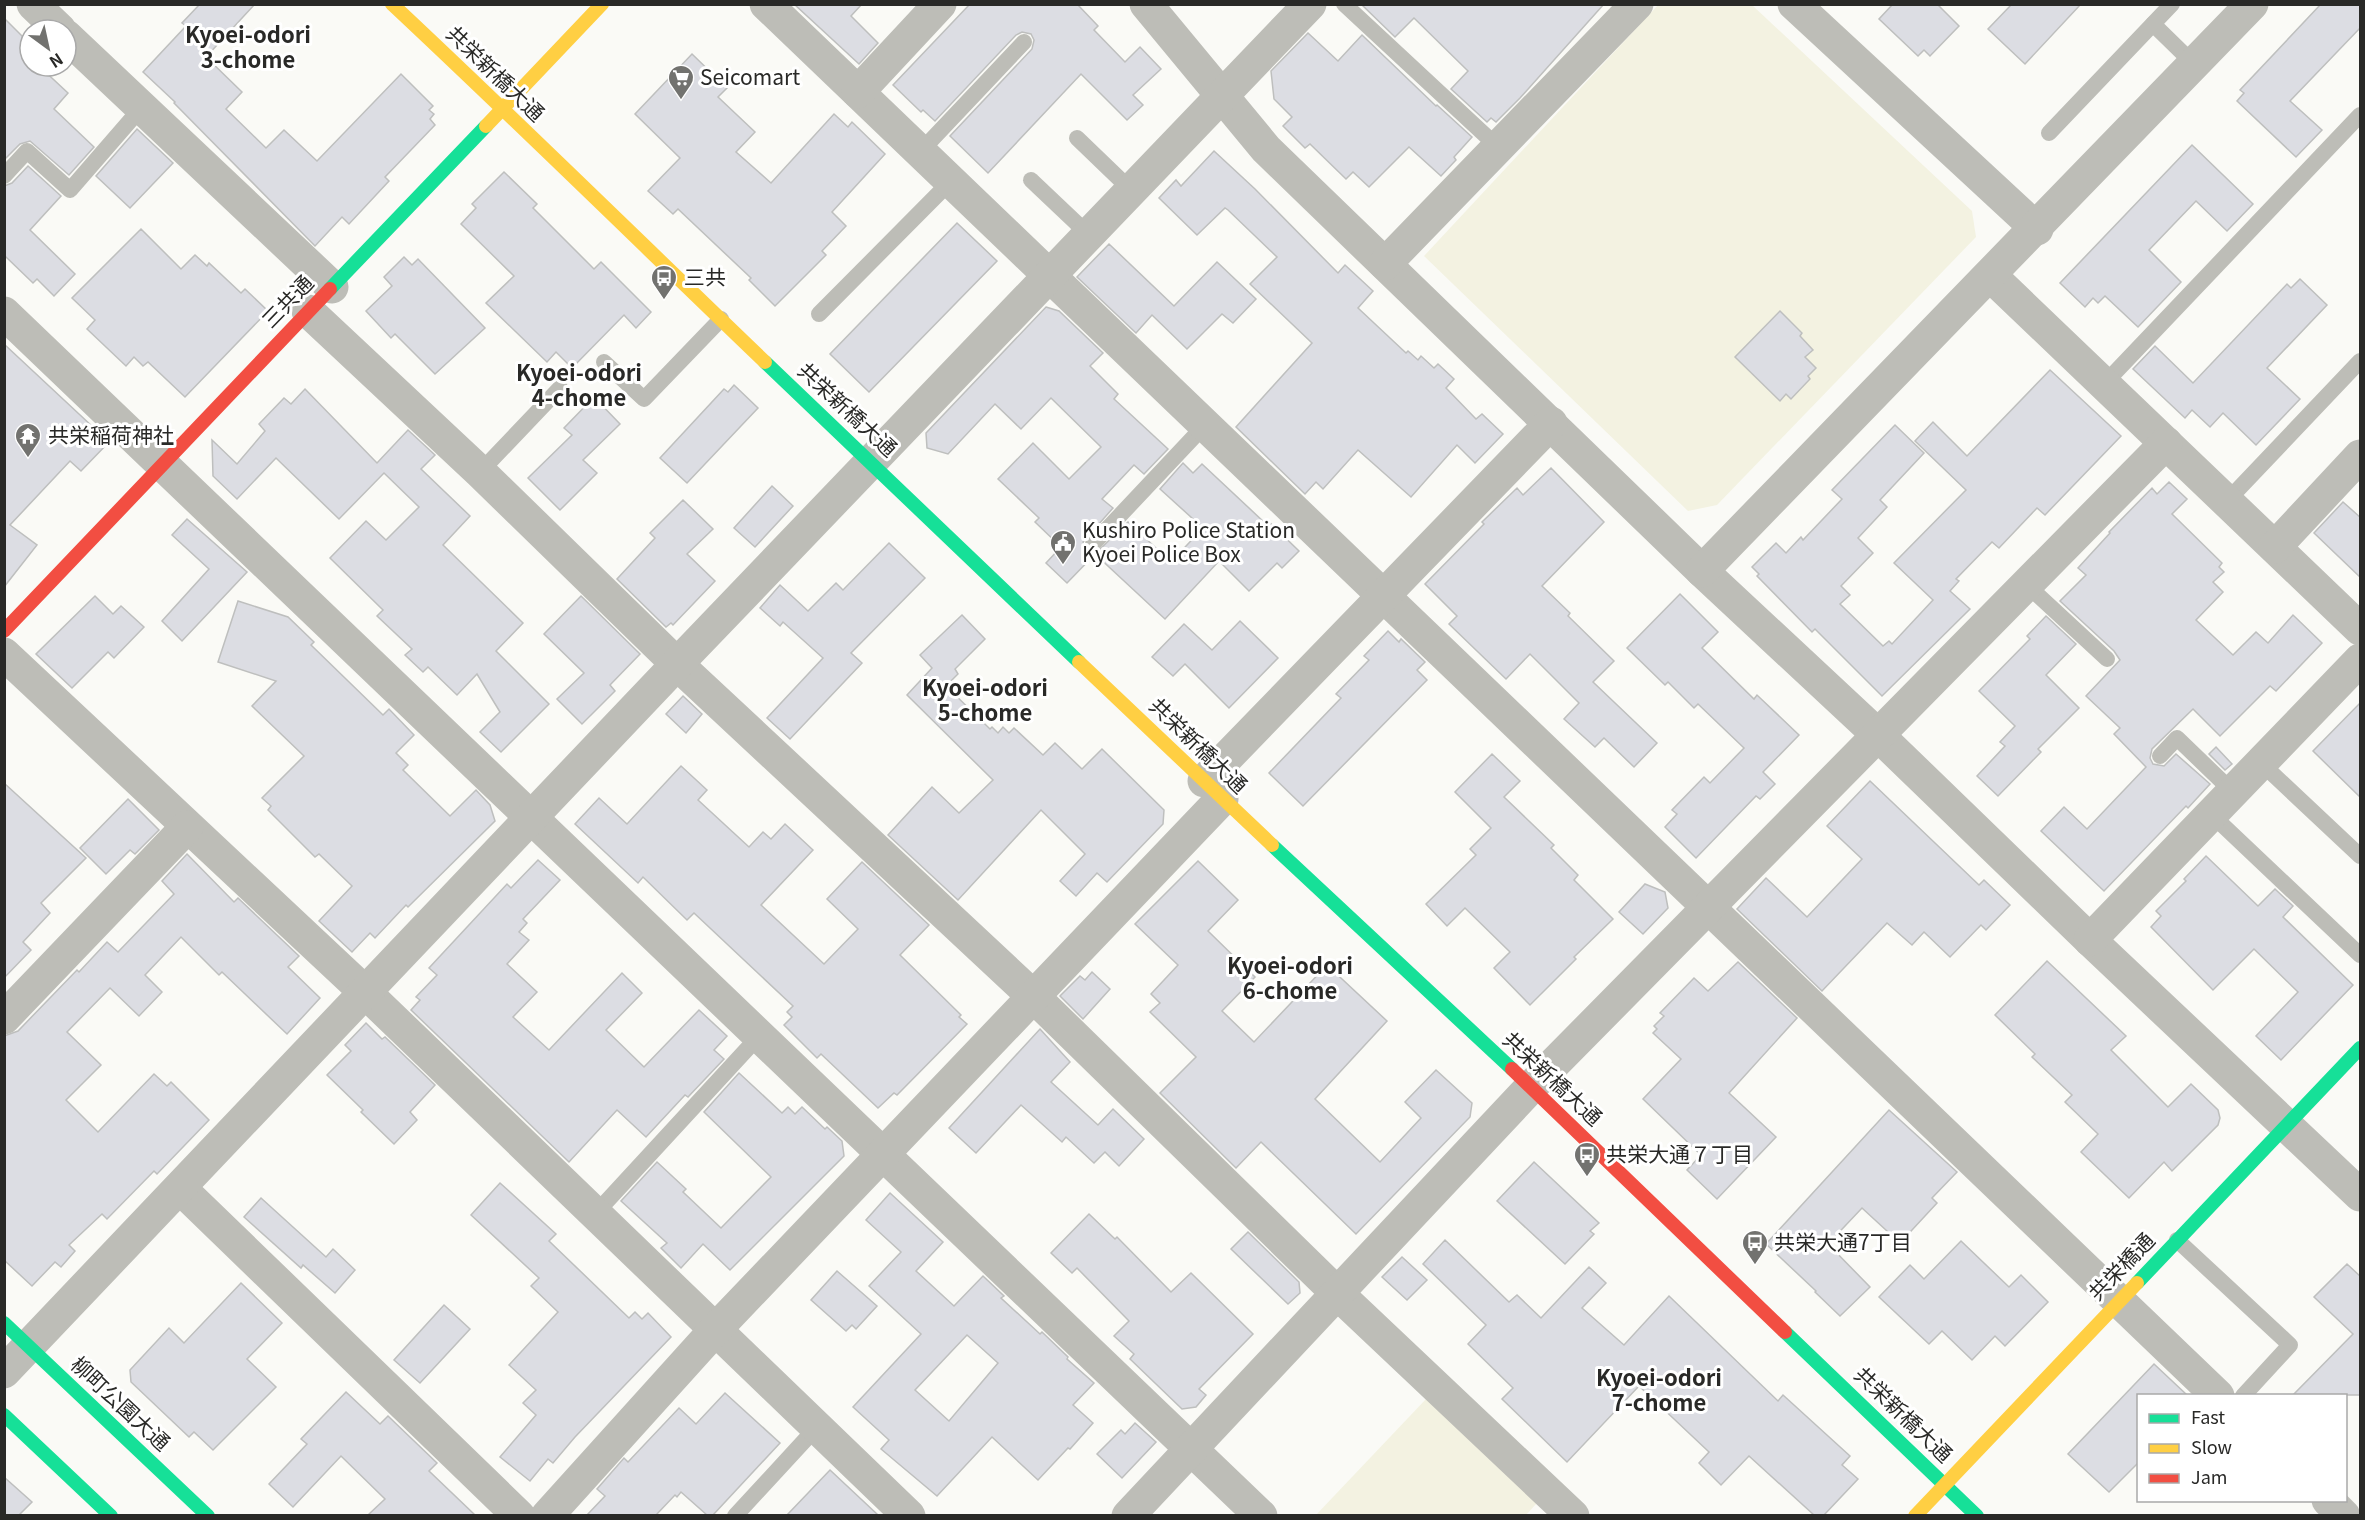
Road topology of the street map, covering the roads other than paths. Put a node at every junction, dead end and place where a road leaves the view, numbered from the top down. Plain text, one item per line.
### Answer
1 (33, 4) edge
2 (392, 4) edge
3 (602, 4) edge
4 (766, 4) edge
5 (940, 4) edge
6 (1146, 4) edge
7 (1310, 4) edge
8 (1344, 4) edge
9 (1638, 4) edge
10 (1794, 4) edge
11 (2172, 4) edge
12 (2252, 4) edge
13 (48, 18) edge
14 (2153, 24) junction
15 (1024, 42) dead end
16 (78, 47) edge
17 (2195, 65) junction
18 (858, 92) junction
19 (1223, 95) junction
20 (142, 107) junction
21 (504, 109) junction
22 (2361, 115) edge
23 (2049, 133) dead end
24 (1077, 138) dead end
25 (1499, 148) junction
26 (920, 152) junction
27 (4, 176) edge
28 (1031, 180) dead end
29 (951, 181) junction
30 (1131, 190) junction
31 (2037, 229) junction
32 (1088, 234) junction
33 (1385, 264) junction
34 (1049, 275) junction
35 (1991, 276) junction
36 (332, 287) junction
37 (308, 311) junction
38 (4, 313) edge
39 (819, 314) dead end
40 (722, 319) junction
41 (2361, 361) edge
42 (604, 362) dead end
43 (2104, 384) junction
44 (560, 388) dead end
45 (1551, 423) junction
46 (1205, 425) junction
47 (2166, 443) junction
48 (2361, 456) edge
49 (871, 461) junction
50 (163, 464) junction
51 (480, 472) junction
52 (2227, 501) junction
53 (1093, 544) dead end
54 (2275, 547) junction
55 (1702, 572) junction
56 (2026, 584) junction
57 (1382, 596) junction
58 (2361, 629) edge
59 (4, 631) edge
60 (4, 654) edge
61 (2107, 659) dead end
62 (2361, 660) edge
63 (677, 664) junction
64 (1878, 735) junction
65 (2160, 756) dead end
66 (2262, 763) junction
67 (1213, 790) junction
68 (2222, 803) junction
69 (531, 818) junction
70 (187, 827) junction
71 (2361, 856) edge
72 (1709, 906) junction
73 (2090, 940) junction
74 (2361, 955) edge
75 (366, 993) junction
76 (1034, 997) junction
77 (4, 1018) edge
78 (760, 1035) junction
79 (2361, 1048) edge
80 (1531, 1087) junction
81 (2286, 1125) junction
82 (884, 1152) junction
83 (180, 1188) junction
84 (2361, 1196) edge
85 (595, 1214) junction
86 (2177, 1240) junction
87 (1338, 1293) junction
88 (2119, 1302) junction
89 (4, 1323) edge
90 (716, 1330) junction
91 (29, 1345) junction
92 (4, 1372) edge
93 (2217, 1394) edge
94 (2244, 1394) edge
95 (4, 1415) edge
96 (817, 1427) junction
97 (1190, 1448) junction
98 (1944, 1484) junction
99 (111, 1515) edge
100 (208, 1515) edge
101 (519, 1515) edge
102 (547, 1515) edge
103 (735, 1515) edge
104 (909, 1515) edge
105 (1128, 1515) edge
106 (1261, 1515) edge
107 (1573, 1515) edge
108 (1915, 1515) edge
109 (1977, 1515) edge

1 - 13 street
2 - 21 street, 共栄新橋大通
3 - 21 street, 三共通
4 - 18 street
5 - 18 street
6 - 19 street
7 - 19 street
8 - 25 lane
9 - 25 street
10 - 31 street
11 - 14 lane
12 - 17 street
14 - 17 lane
14 - 23 lane
15 - 26 lane
16 - 20 street
17 - 31 street
18 - 26 street
19 - 30 street
19 - 33 street
20 - 27 lane
20 - 36 street
21 - 36 street, 三共通
21 - 40 street, 共栄新橋大通
22 - 43 lane
24 - 30 lane
25 - 33 street
26 - 29 street
28 - 32 lane
29 - 34 street
29 - 39 lane
30 - 32 street
31 - 35 street
32 - 34 street
33 - 45 street
34 - 46 street
34 - 49 street
35 - 43 street
35 - 55 street
36 - 37 street, 三共通
37 - 50 street, 三共通
37 - 51 street
38 - 50 street
40 - 42 lane
40 - 49 street, 共栄新橋大通
41 - 52 lane
43 - 47 street
44 - 51 lane
45 - 55 street
45 - 57 street
46 - 53 lane
46 - 57 street
47 - 52 street
47 - 56 street
48 - 54 street
49 - 63 street
49 - 67 street, 共栄新橋大通
50 - 59 street, 三共通
50 - 69 street
51 - 63 street
52 - 54 street
54 - 58 street
55 - 64 street
56 - 61 lane
56 - 64 street
57 - 67 street
57 - 72 street
60 - 70 street
62 - 66 street
63 - 69 street
63 - 76 street
64 - 72 street
64 - 73 street
65 - 68 lane
66 - 68 street
66 - 71 lane
67 - 76 street
67 - 80 street, 共栄新橋大通
68 - 73 street
68 - 74 lane
69 - 75 street
69 - 78 street
70 - 75 street
70 - 77 street
72 - 80 street
72 - 88 street
73 - 81 street
75 - 83 street
75 - 85 street
76 - 82 street
76 - 87 street
78 - 82 street
78 - 85 lane
79 - 81 street, 共栄橋通
80 - 87 street
80 - 98 street, 共栄新橋大通
81 - 84 street
81 - 86 street, 共栄橋通
82 - 90 street
82 - 97 street
83 - 91 street
83 - 101 street
85 - 90 street
86 - 88 street, 共栄橋通
86 - 94 lane
87 - 97 street
87 - 107 street
88 - 93 street
88 - 98 street, 共栄橋通
89 - 91 street, 柳町公園大通
90 - 96 street
90 - 102 street
91 - 92 street
91 - 100 street, 柳町公園大通
95 - 99 street
96 - 103 lane
96 - 104 street
97 - 105 street
97 - 106 street
98 - 108 street, 共栄橋通
98 - 109 street, 共栄新橋大通

